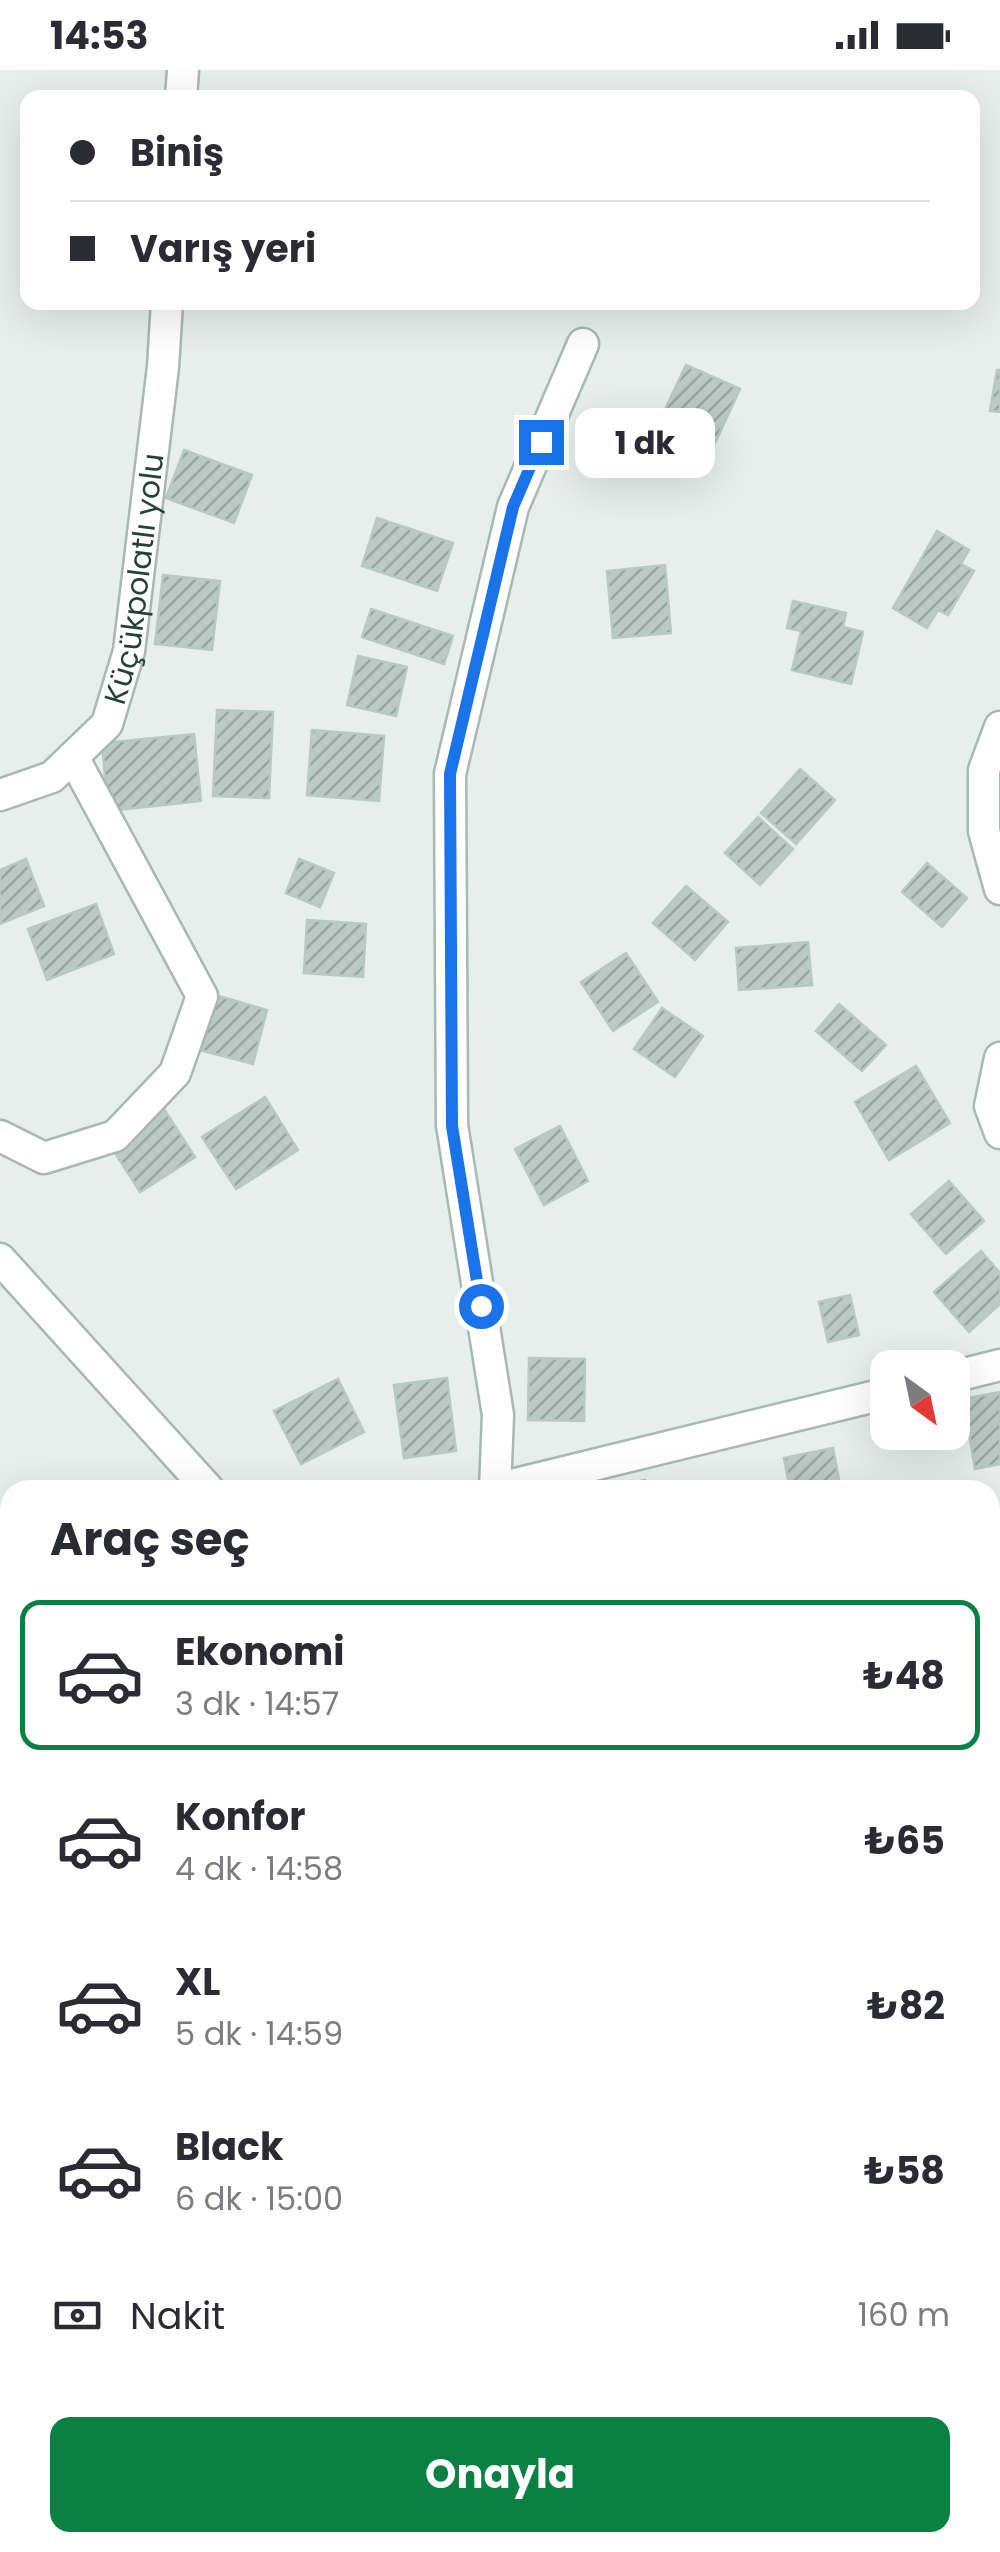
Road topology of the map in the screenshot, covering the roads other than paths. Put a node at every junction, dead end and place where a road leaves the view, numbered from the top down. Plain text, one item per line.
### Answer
1 (167, 310) edge
2 (583, 344) dead end
3 (1000, 727) edge
4 (73, 757) junction
5 (0, 796) edge
6 (1000, 888) edge
7 (1000, 1058) edge
8 (1000, 1134) edge
9 (0, 1136) edge
10 (0, 1258) edge
11 (1000, 1365) edge
12 (970, 1372) edge
13 (870, 1397) edge
14 (200, 1480) edge
15 (495, 1480) edge
16 (536, 1480) edge

1 - 4 street, Küçükpolatlı yolu
2 - 15 street
3 - 6 street
4 - 5 street, Küçükpolatlı yolu
4 - 9 street
7 - 8 street
10 - 14 street
11 - 12 street
13 - 16 street

